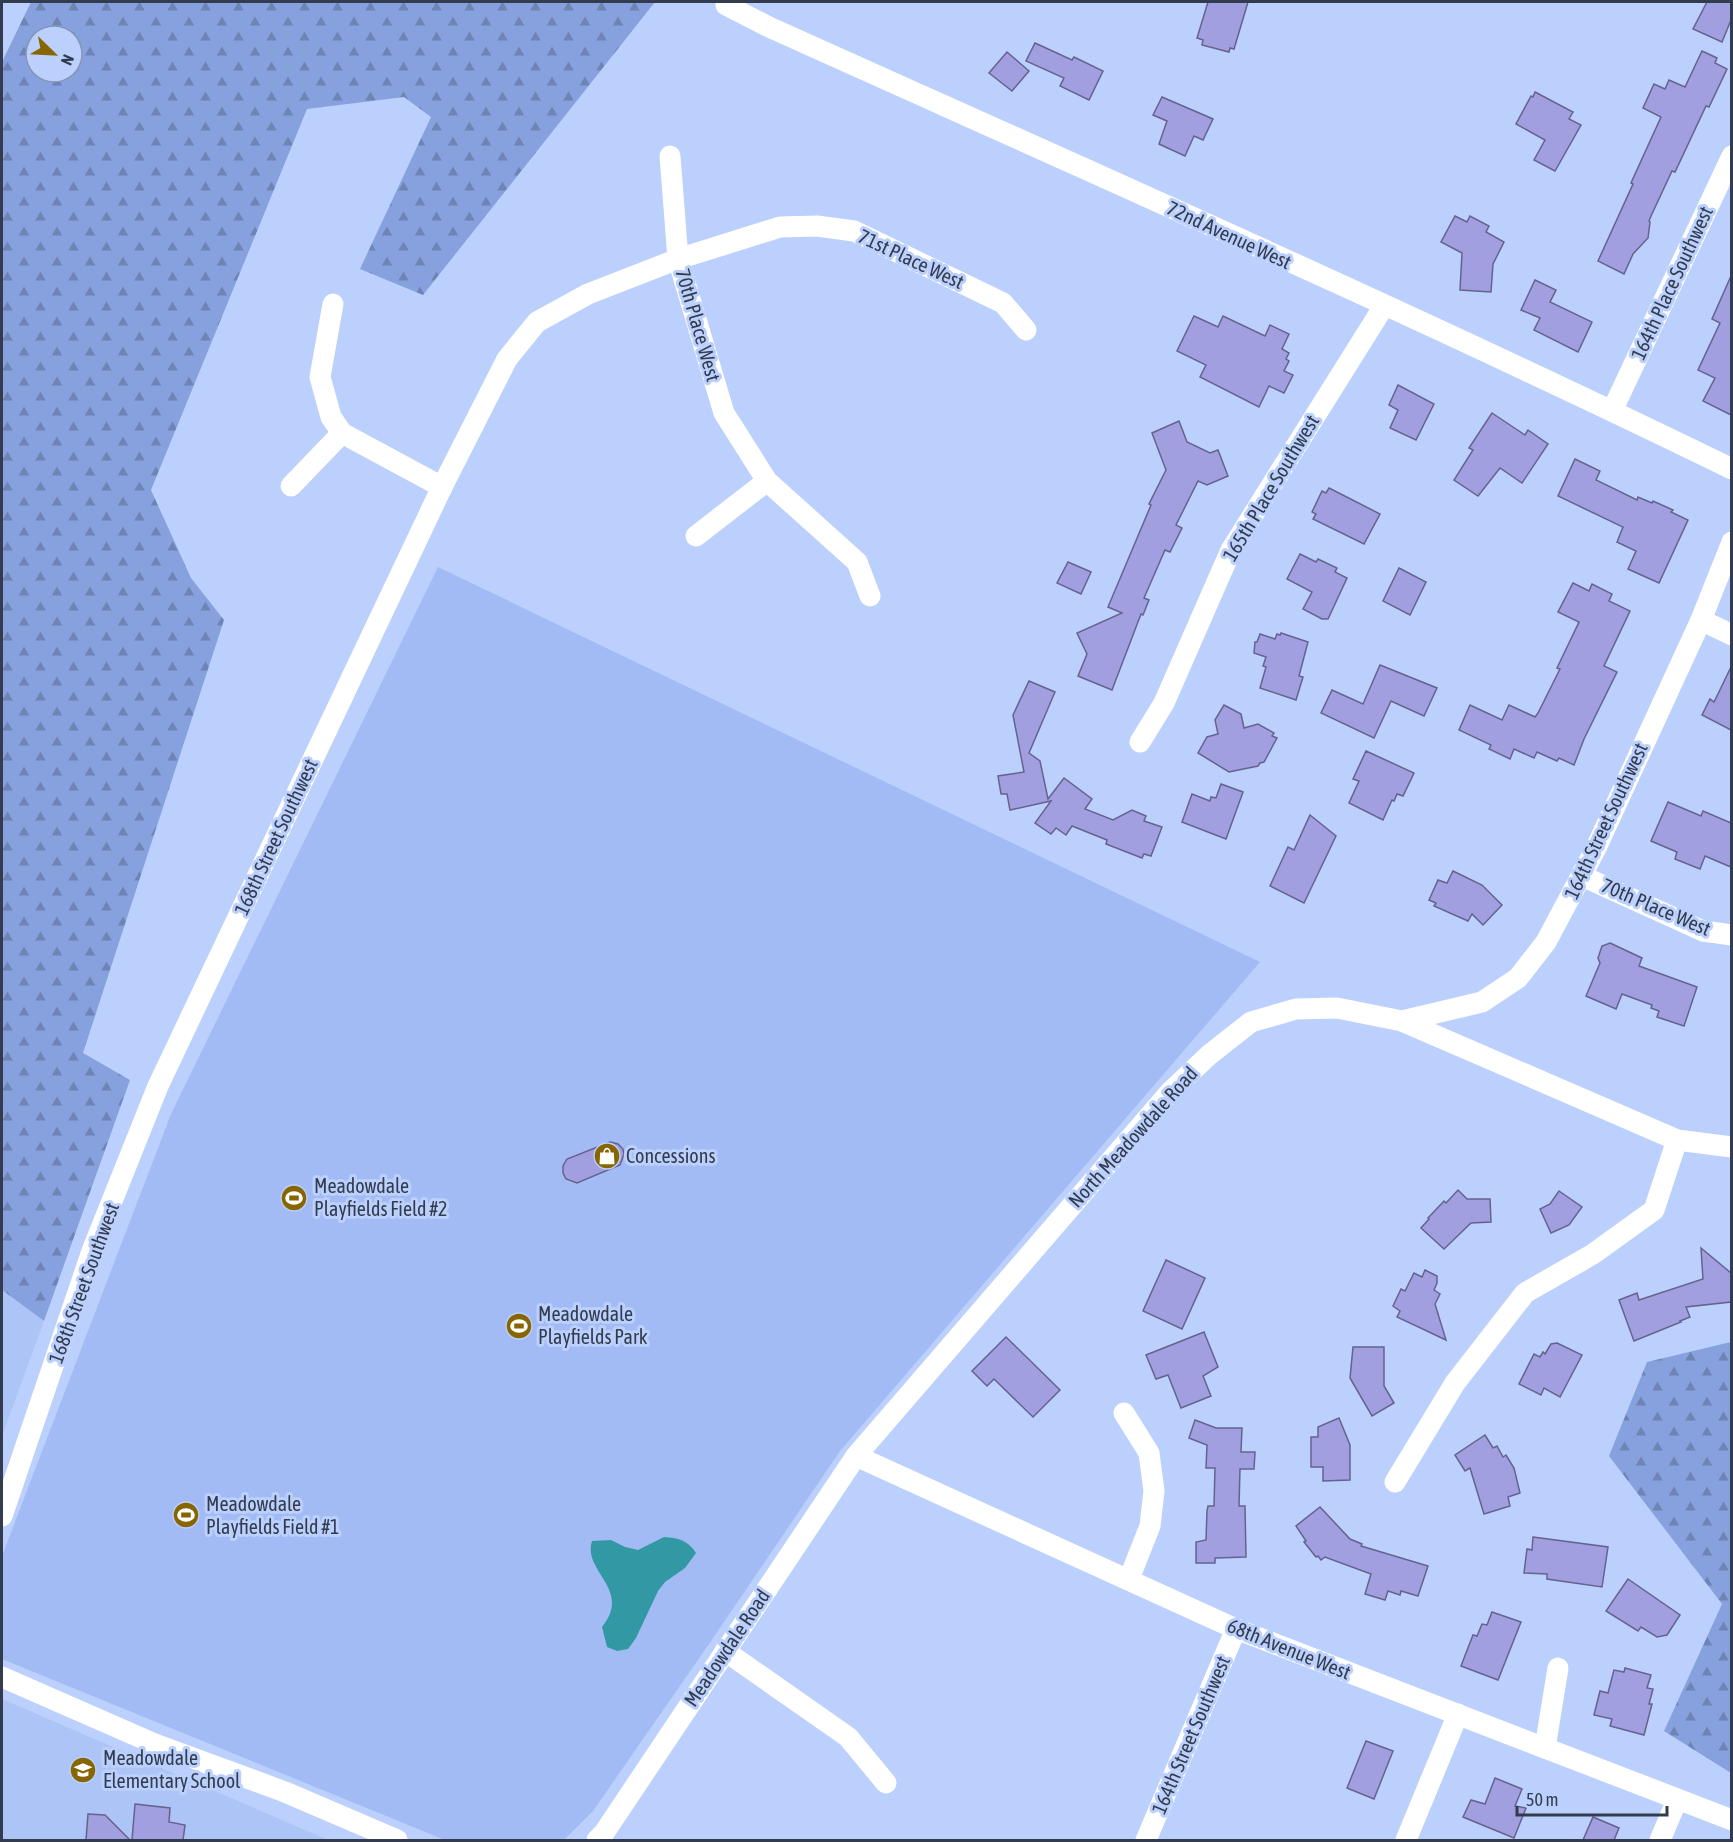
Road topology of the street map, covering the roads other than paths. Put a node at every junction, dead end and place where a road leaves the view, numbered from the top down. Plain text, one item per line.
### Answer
1 (726, 5) dead end
2 (670, 156) dead end
3 (1731, 156) edge
4 (678, 259) junction
5 (333, 304) dead end
6 (1384, 306) junction
7 (1026, 330) dead end
8 (1612, 411) junction
9 (342, 433) junction
10 (1731, 469) edge
11 (767, 482) junction
12 (291, 486) dead end
13 (442, 487) junction
14 (696, 536) dead end
15 (1731, 542) edge
16 (870, 596) dead end
17 (1701, 620) junction
18 (1731, 635) edge
19 (1140, 742) dead end
20 (1582, 876) junction
21 (1731, 935) edge
22 (1402, 1021) junction
23 (1677, 1140) junction
24 (1731, 1147) edge
25 (1124, 1413) dead end
26 (856, 1455) junction
27 (1395, 1482) dead end
28 (2, 1516) edge
29 (1129, 1579) junction
30 (1236, 1629) junction
31 (725, 1651) junction
32 (1558, 1668) dead end
33 (2, 1677) edge
34 (1458, 1714) junction
35 (1545, 1748) junction
36 (886, 1784) dead end
37 (1677, 1800) junction
38 (1731, 1820) edge
39 (397, 1840) edge
40 (597, 1840) edge
41 (1146, 1840) edge
42 (1406, 1840) edge
43 (1660, 1840) edge

1 - 6 street, 72nd Avenue West
2 - 4 street, 70th Place West
3 - 8 street, 164th Place Southwest
4 - 7 street, 71st Place West
4 - 11 street, 70th Place West
4 - 13 street, 168th Street Southwest
5 - 9 street
6 - 8 street, 72nd Avenue West
6 - 19 street, 165th Place Southwest
8 - 10 street, 72nd Avenue West
9 - 12 street
9 - 13 street
11 - 14 street
11 - 16 street, 70th Place West
13 - 28 street, 168th Street Southwest
15 - 17 street, 164th Street Southwest
17 - 18 street
17 - 20 street, 164th Street Southwest
20 - 21 street, 70th Place West
20 - 22 street, 164th Street Southwest
22 - 23 street, North Meadowdale Road
22 - 26 street, North Meadowdale Road
23 - 24 street, North Meadowdale Road
23 - 27 street
25 - 29 street
26 - 29 street, 68th Avenue West
26 - 31 street, Meadowdale Road
29 - 30 street, 68th Avenue West
30 - 34 street, 68th Avenue West
30 - 41 street, 164th Street Southwest
31 - 36 street
31 - 40 street, Meadowdale Road
32 - 35 street
33 - 39 street
34 - 35 street, 68th Avenue West
34 - 42 street
35 - 37 street, 68th Avenue West
37 - 38 street, 68th Avenue West
37 - 43 street

